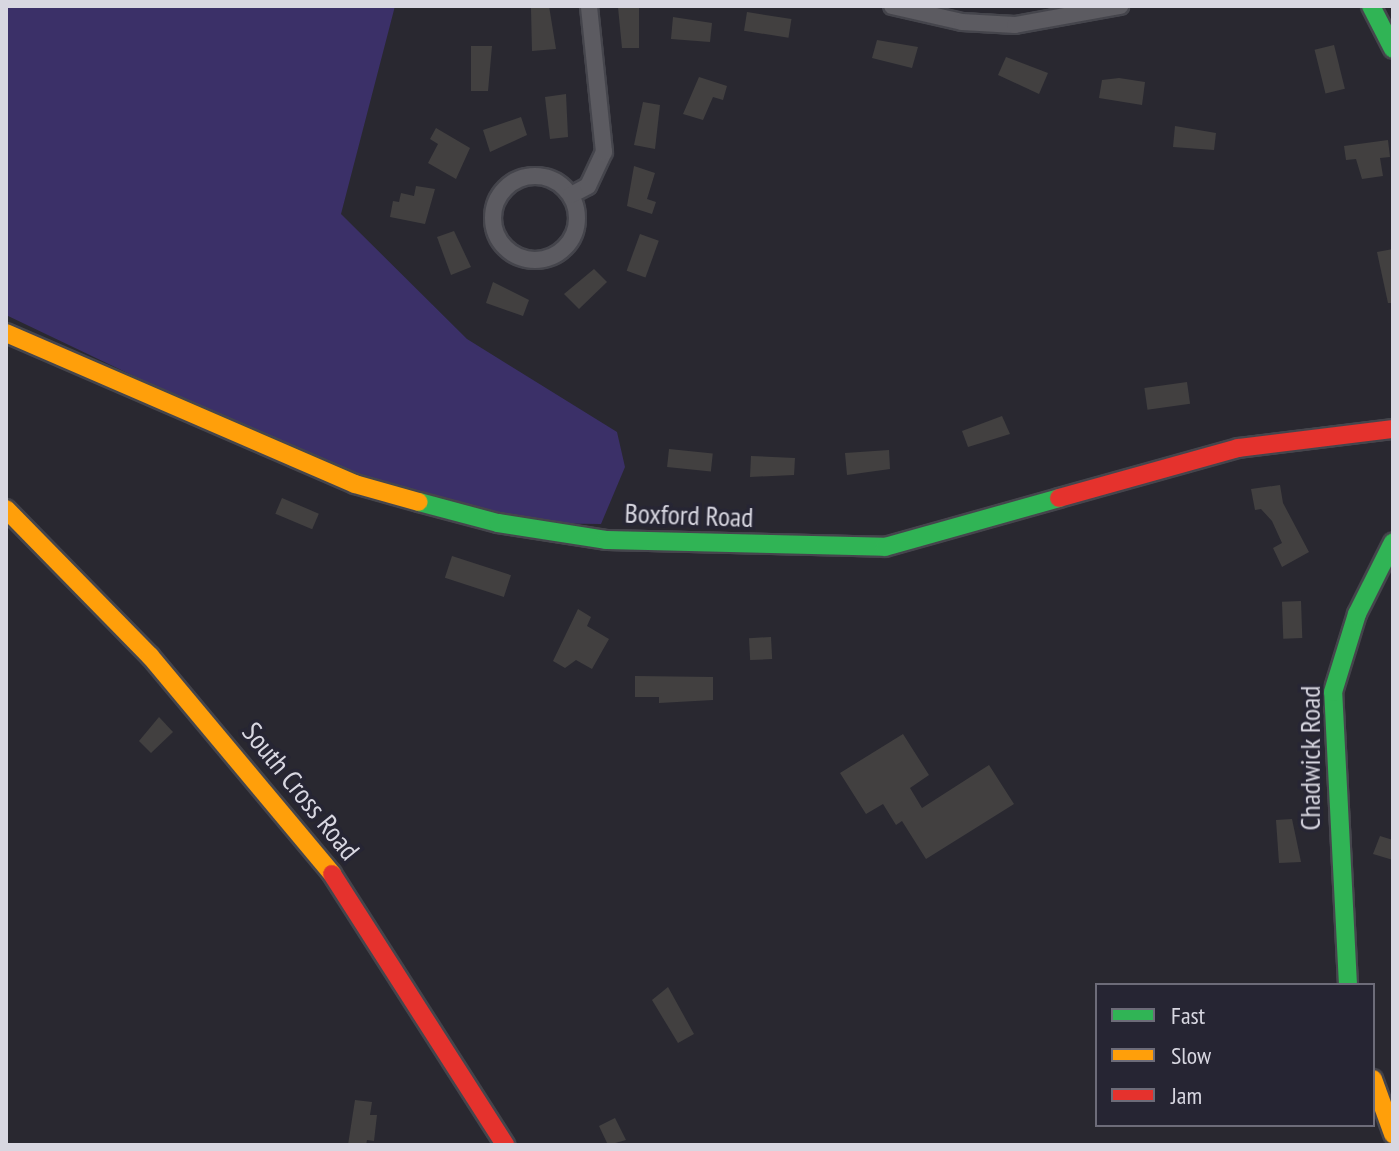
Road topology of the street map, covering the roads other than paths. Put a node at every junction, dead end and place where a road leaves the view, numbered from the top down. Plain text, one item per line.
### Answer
1 (589, 6) edge
2 (892, 6) edge
3 (1120, 6) edge
4 (1371, 6) edge
5 (1393, 49) edge
6 (571, 195) junction
7 (6, 333) edge
8 (1393, 429) edge
9 (6, 509) edge
10 (1393, 542) edge
11 (1348, 983) edge
12 (1375, 1084) edge
13 (1392, 1124) edge
14 (505, 1145) edge

1 - 6 street
2 - 3 street
4 - 5 street
6 - 6 street
7 - 8 street, Boxford Road
9 - 14 street, South Cross Road
10 - 11 street, Chadwick Road
12 - 13 street

